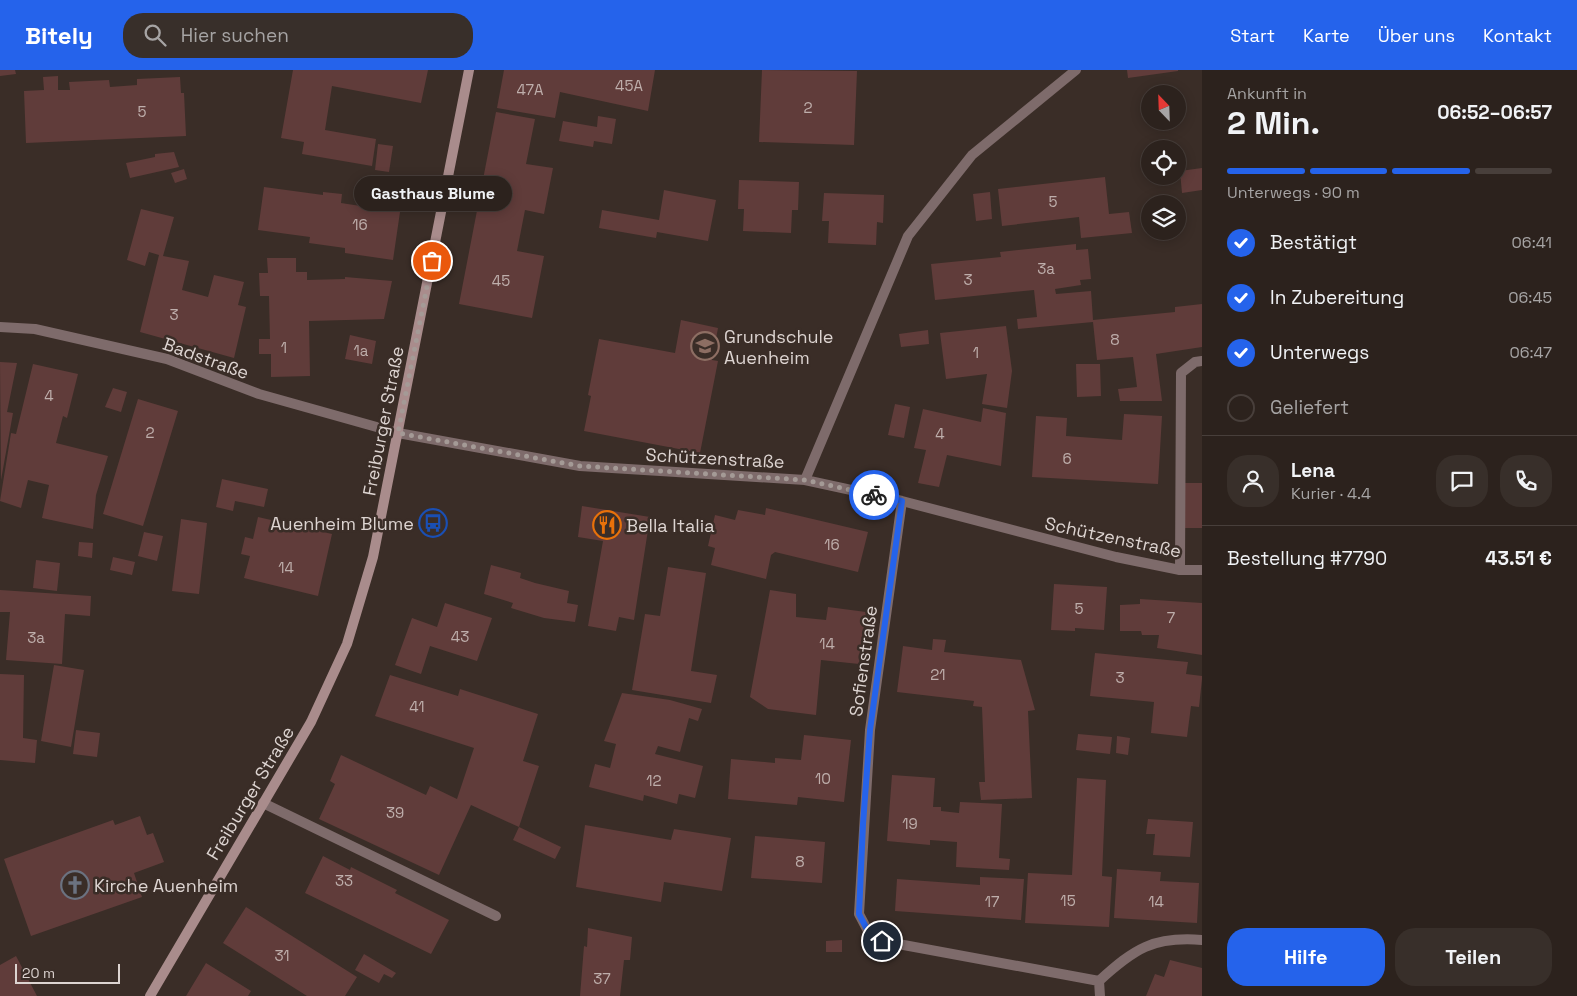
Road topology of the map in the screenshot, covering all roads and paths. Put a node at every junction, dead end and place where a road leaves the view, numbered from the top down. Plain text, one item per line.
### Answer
1 (469, 70) edge
2 (1076, 70) edge
3 (0, 327) edge
4 (1202, 361) edge
5 (398, 433) junction
6 (805, 480) junction
7 (902, 501) junction
8 (1180, 570) junction
9 (1202, 570) edge
10 (262, 803) junction
11 (496, 916) dead end
12 (1202, 940) edge
13 (1099, 981) junction
14 (150, 996) edge
15 (1100, 996) edge

1 - 5 street, Freiburger Straße
2 - 6 street
3 - 5 street, Badstraße
4 - 8 street
5 - 6 street, Schützenstraße
5 - 10 street, Freiburger Straße
6 - 7 street, Schützenstraße
7 - 8 street, Schützenstraße
7 - 13 street, Sofienstraße
8 - 9 street, Schützenstraße
10 - 11 street
10 - 14 street, Freiburger Straße
12 - 13 street
13 - 15 street

